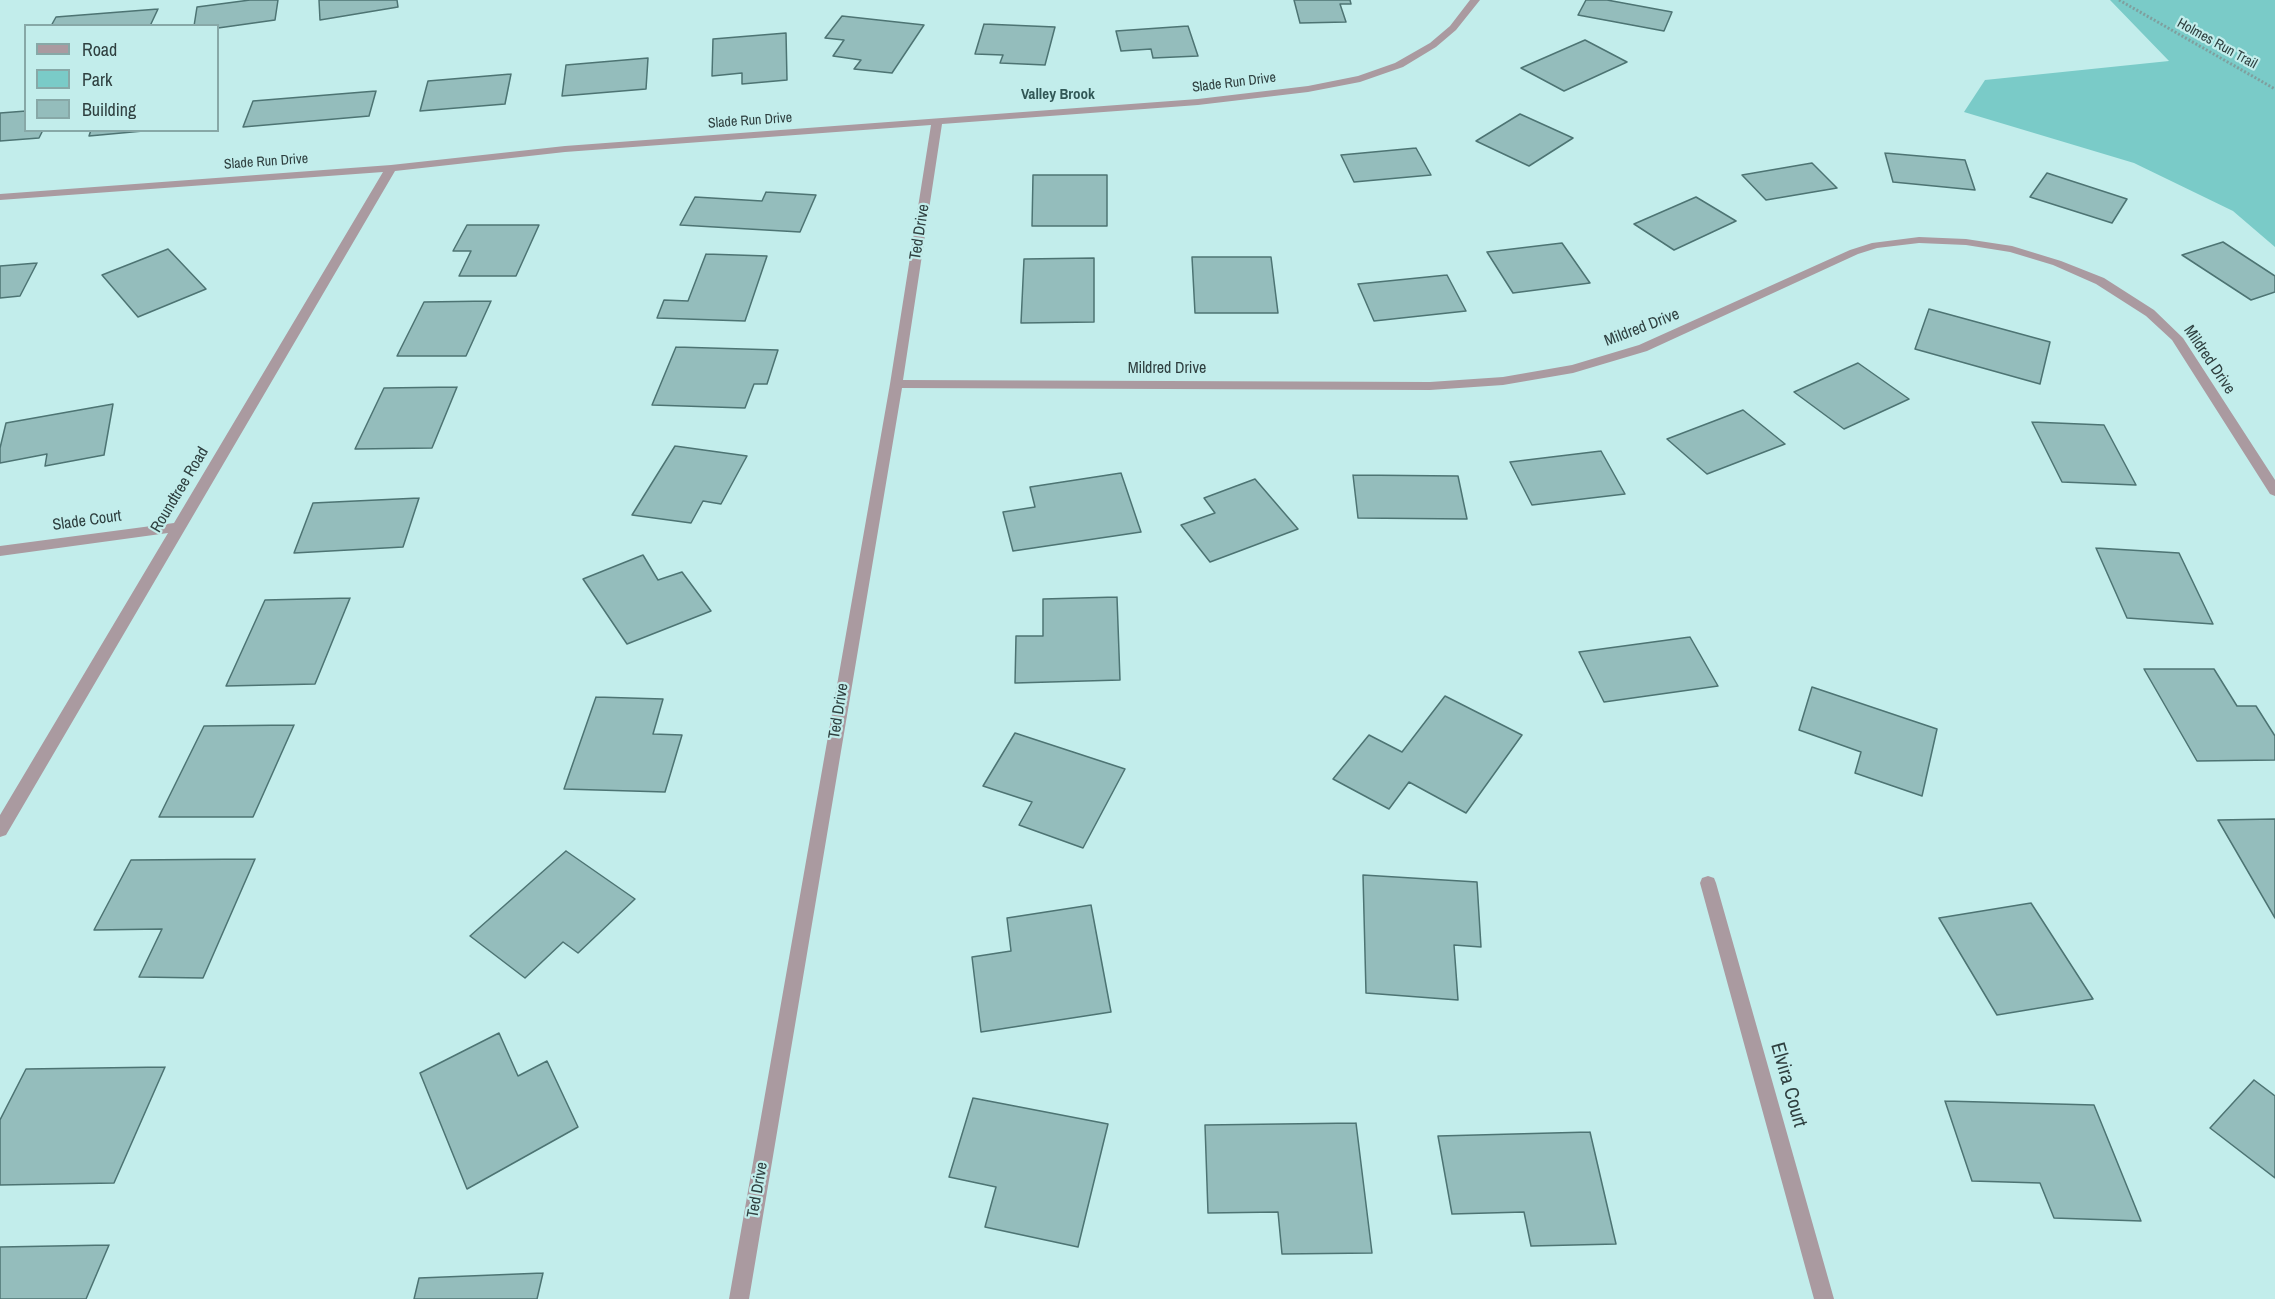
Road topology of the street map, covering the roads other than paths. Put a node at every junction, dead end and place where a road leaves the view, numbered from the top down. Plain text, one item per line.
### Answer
1 (1474, 0) edge
2 (937, 123) junction
3 (391, 168) junction
4 (0, 197) edge
5 (896, 384) junction
6 (2275, 491) edge
7 (178, 527) junction
8 (0, 551) edge
9 (0, 830) edge
10 (1708, 883) dead end
11 (739, 1299) edge
12 (1824, 1299) edge

1 - 2 street, Slade Run Drive
2 - 3 street, Slade Run Drive
2 - 5 street, Ted Drive
3 - 4 street, Slade Run Drive
3 - 7 street, Roundtree Road
5 - 6 street, Mildred Drive
5 - 11 street, Ted Drive
7 - 8 street, Slade Court
7 - 9 street, Roundtree Road
10 - 12 street, Elvira Court

